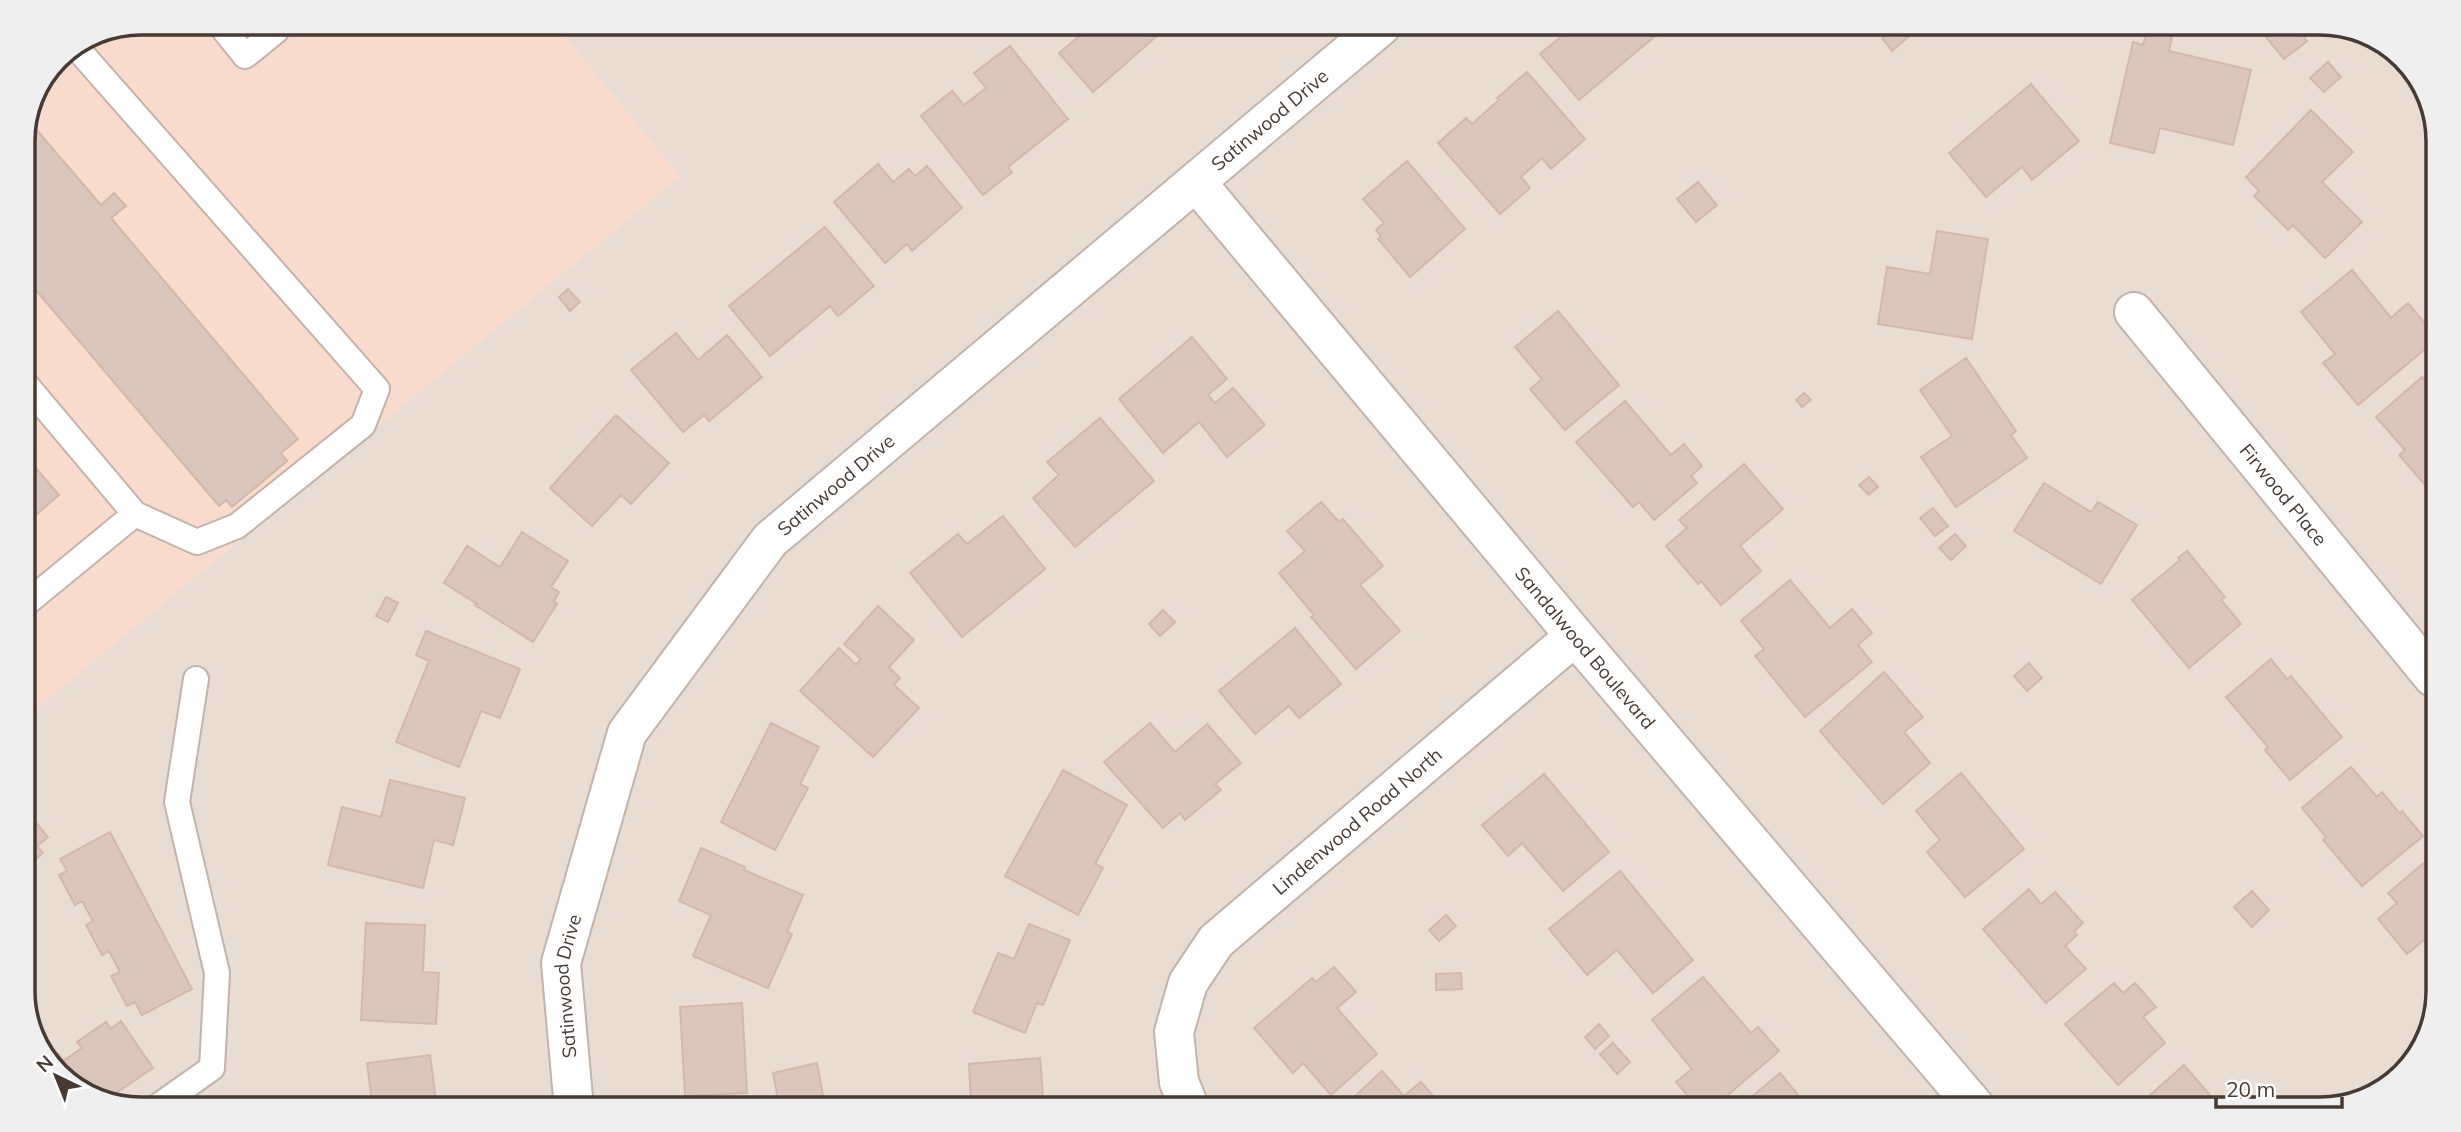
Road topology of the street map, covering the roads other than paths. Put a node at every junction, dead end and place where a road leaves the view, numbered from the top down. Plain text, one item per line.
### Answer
1 (228, 35) edge
2 (271, 35) edge
3 (1370, 35) edge
4 (81, 53) edge
5 (1196, 182) junction
6 (2134, 312) dead end
7 (35, 395) edge
8 (135, 514) junction
9 (35, 596) edge
10 (1575, 636) junction
11 (2426, 668) edge
12 (196, 680) dead end
13 (171, 1097) edge
14 (573, 1097) edge
15 (1186, 1097) edge
16 (1967, 1097) edge

1 - 2 lane
3 - 5 street, Satinwood Drive
4 - 8 lane
5 - 10 street, Sandalwood Boulevard
5 - 14 street, Satinwood Drive
6 - 11 street, Firwood Place
7 - 8 lane
8 - 9 lane
10 - 15 street, Lindenwood Road North
10 - 16 street, Sandalwood Boulevard
12 - 13 lane

